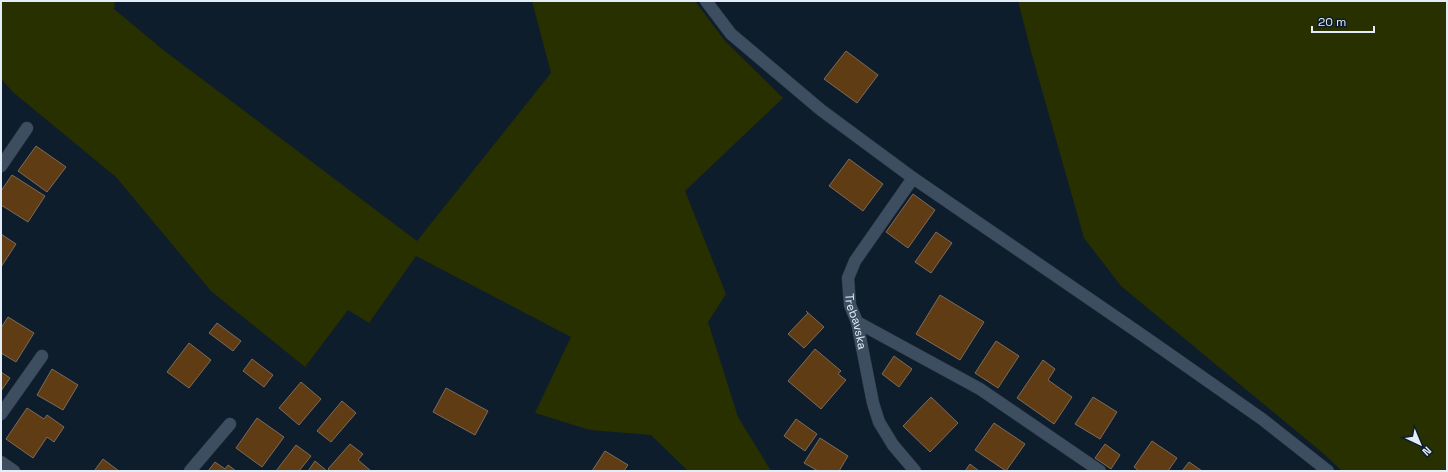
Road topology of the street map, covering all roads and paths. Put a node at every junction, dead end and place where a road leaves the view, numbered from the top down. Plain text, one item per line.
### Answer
1 (706, 1) edge
2 (27, 128) dead end
3 (1, 166) edge
4 (913, 178) junction
5 (857, 322) junction
6 (42, 356) dead end
7 (1, 414) edge
8 (230, 424) dead end
9 (1, 462) edge
10 (14, 471) edge
11 (190, 471) edge
12 (915, 471) edge
13 (1100, 471) edge
14 (1328, 471) edge

1 - 4 street
2 - 3 street
4 - 5 street, Trebavska
4 - 14 street
5 - 12 street, Trebavska
5 - 13 street
6 - 7 street
8 - 11 street
9 - 10 street

